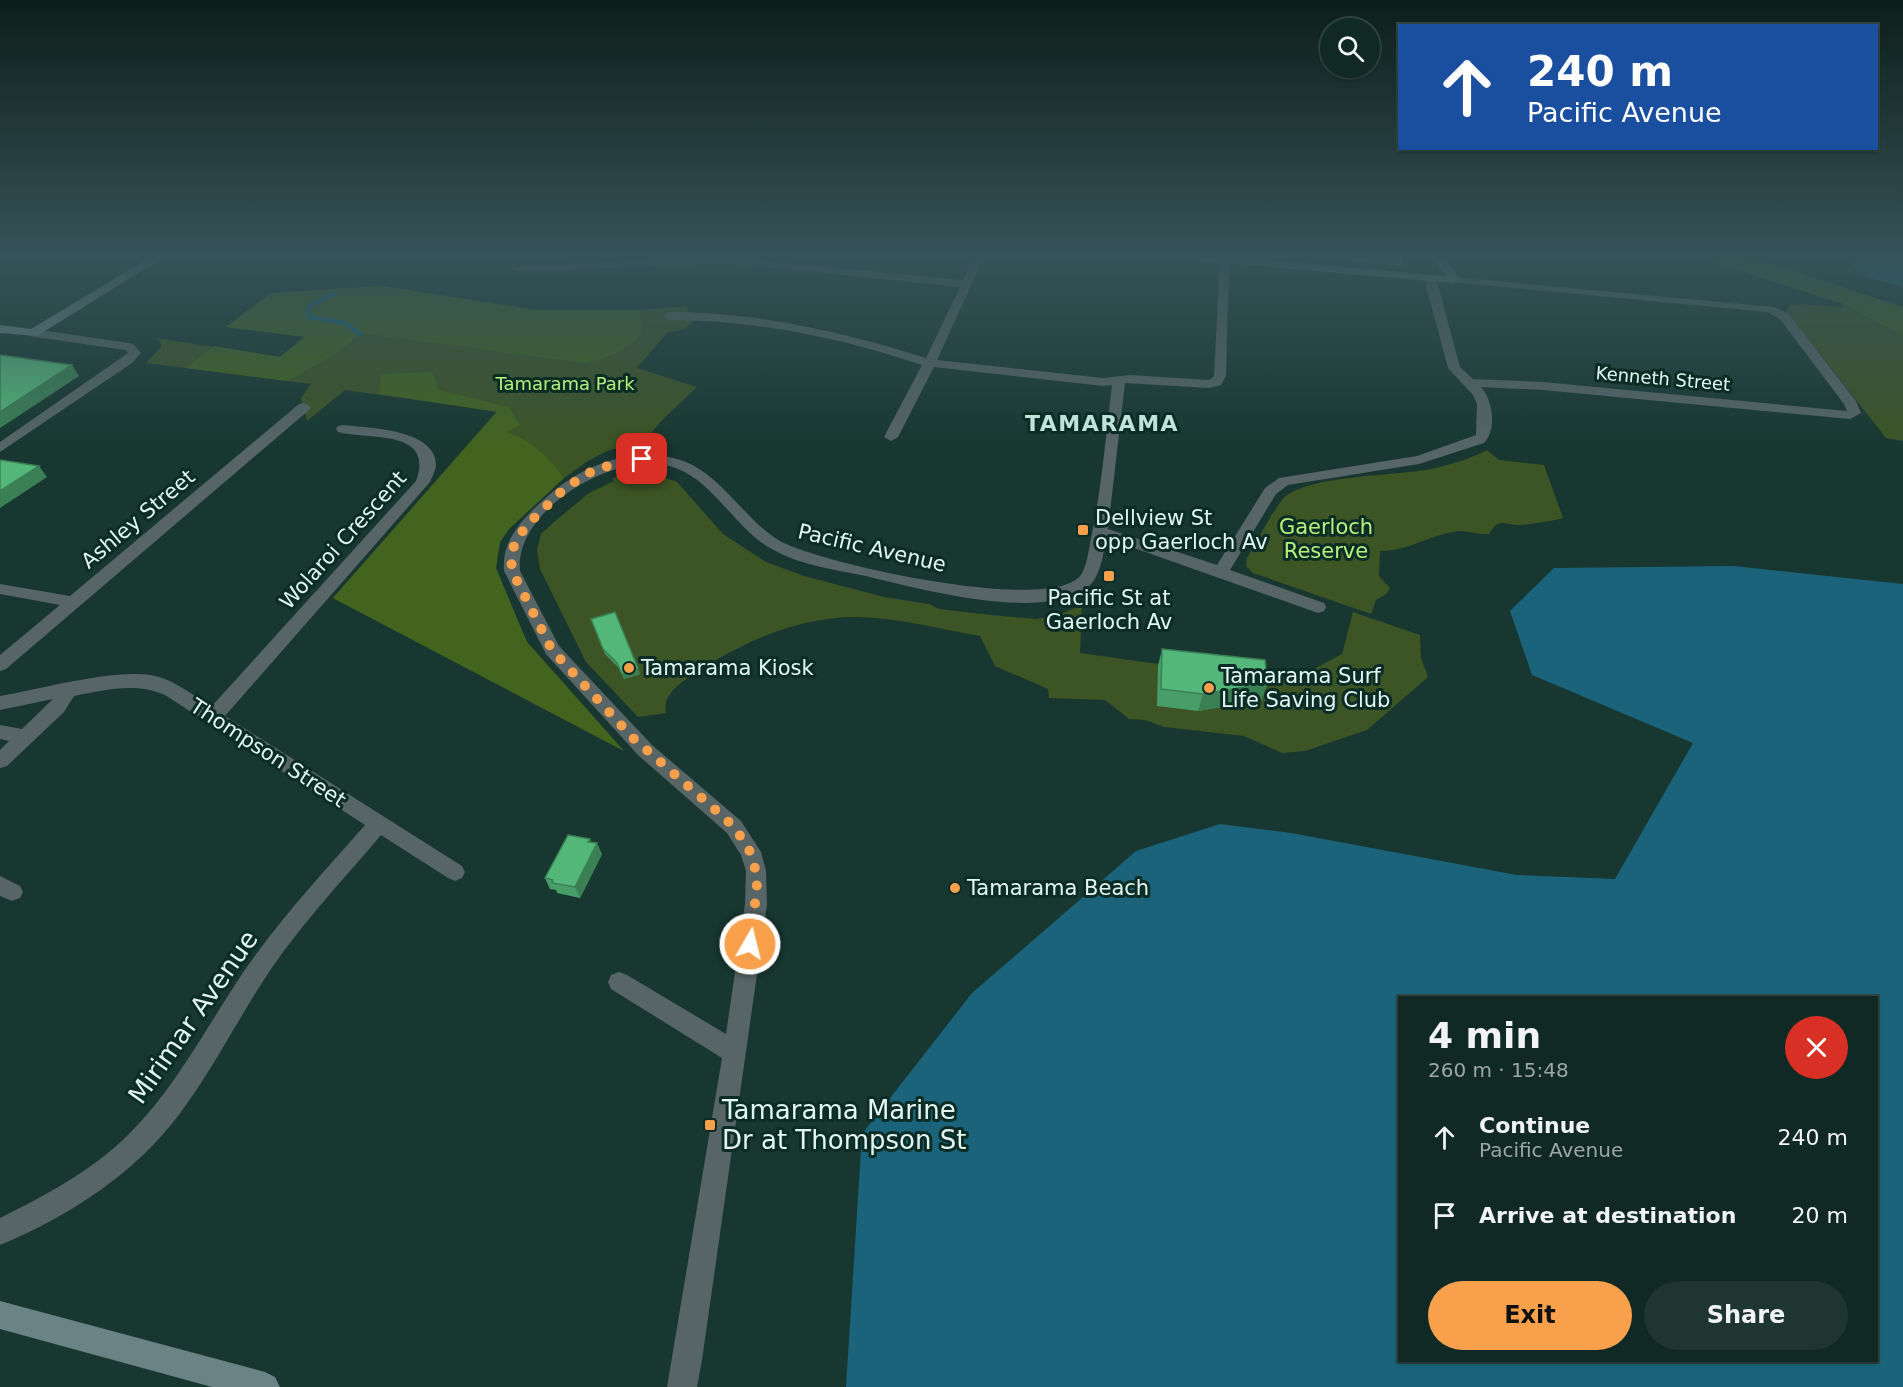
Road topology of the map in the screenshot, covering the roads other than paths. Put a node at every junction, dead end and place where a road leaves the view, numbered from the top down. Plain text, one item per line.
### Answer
1 (55, 320) edge
2 (737, 320) edge
3 (950, 320) edge
4 (1222, 320) edge
5 (1440, 320) edge
6 (1787, 320) edge
7 (0, 329) edge
8 (33, 333) junction
9 (929, 363) junction
10 (1119, 380) junction
11 (1468, 383) junction
12 (304, 406) dead end
13 (343, 429) dead end
14 (891, 437) dead end
15 (0, 448) edge
16 (1100, 531) junction
17 (1221, 572) junction
18 (0, 589) edge
19 (71, 602) junction
20 (1318, 607) dead end
21 (0, 665) edge
22 (69, 690) junction
23 (0, 703) edge
24 (213, 717) junction
25 (0, 732) edge
26 (26, 737) junction
27 (0, 761) edge
28 (378, 824) junction
29 (454, 872) dead end
30 (619, 982) dead end
31 (735, 1053) junction
32 (0, 1232) edge
33 (0, 1315) edge
34 (265, 1387) edge
35 (682, 1387) edge

1 - 8 street
2 - 9 street
3 - 9 street
4 - 10 street
5 - 11 street
6 - 11 street, Kenneth Street
7 - 8 street
8 - 15 street
9 - 10 street
9 - 14 street
10 - 16 street, Pacific Avenue
11 - 17 street
12 - 19 street, Ashley Street
13 - 24 street, Wolaroi Crescent
16 - 17 street
16 - 31 street, Pacific Avenue
17 - 20 street
18 - 19 street
19 - 21 street, Ashley Street
22 - 23 street, Thompson Street
22 - 24 street, Thompson Street
22 - 26 street
24 - 28 street, Thompson Street
25 - 26 street
26 - 27 street
28 - 29 street, Thompson Street
28 - 32 street, Mirimar Avenue
30 - 31 street
31 - 35 street, Pacific Avenue
33 - 34 street

